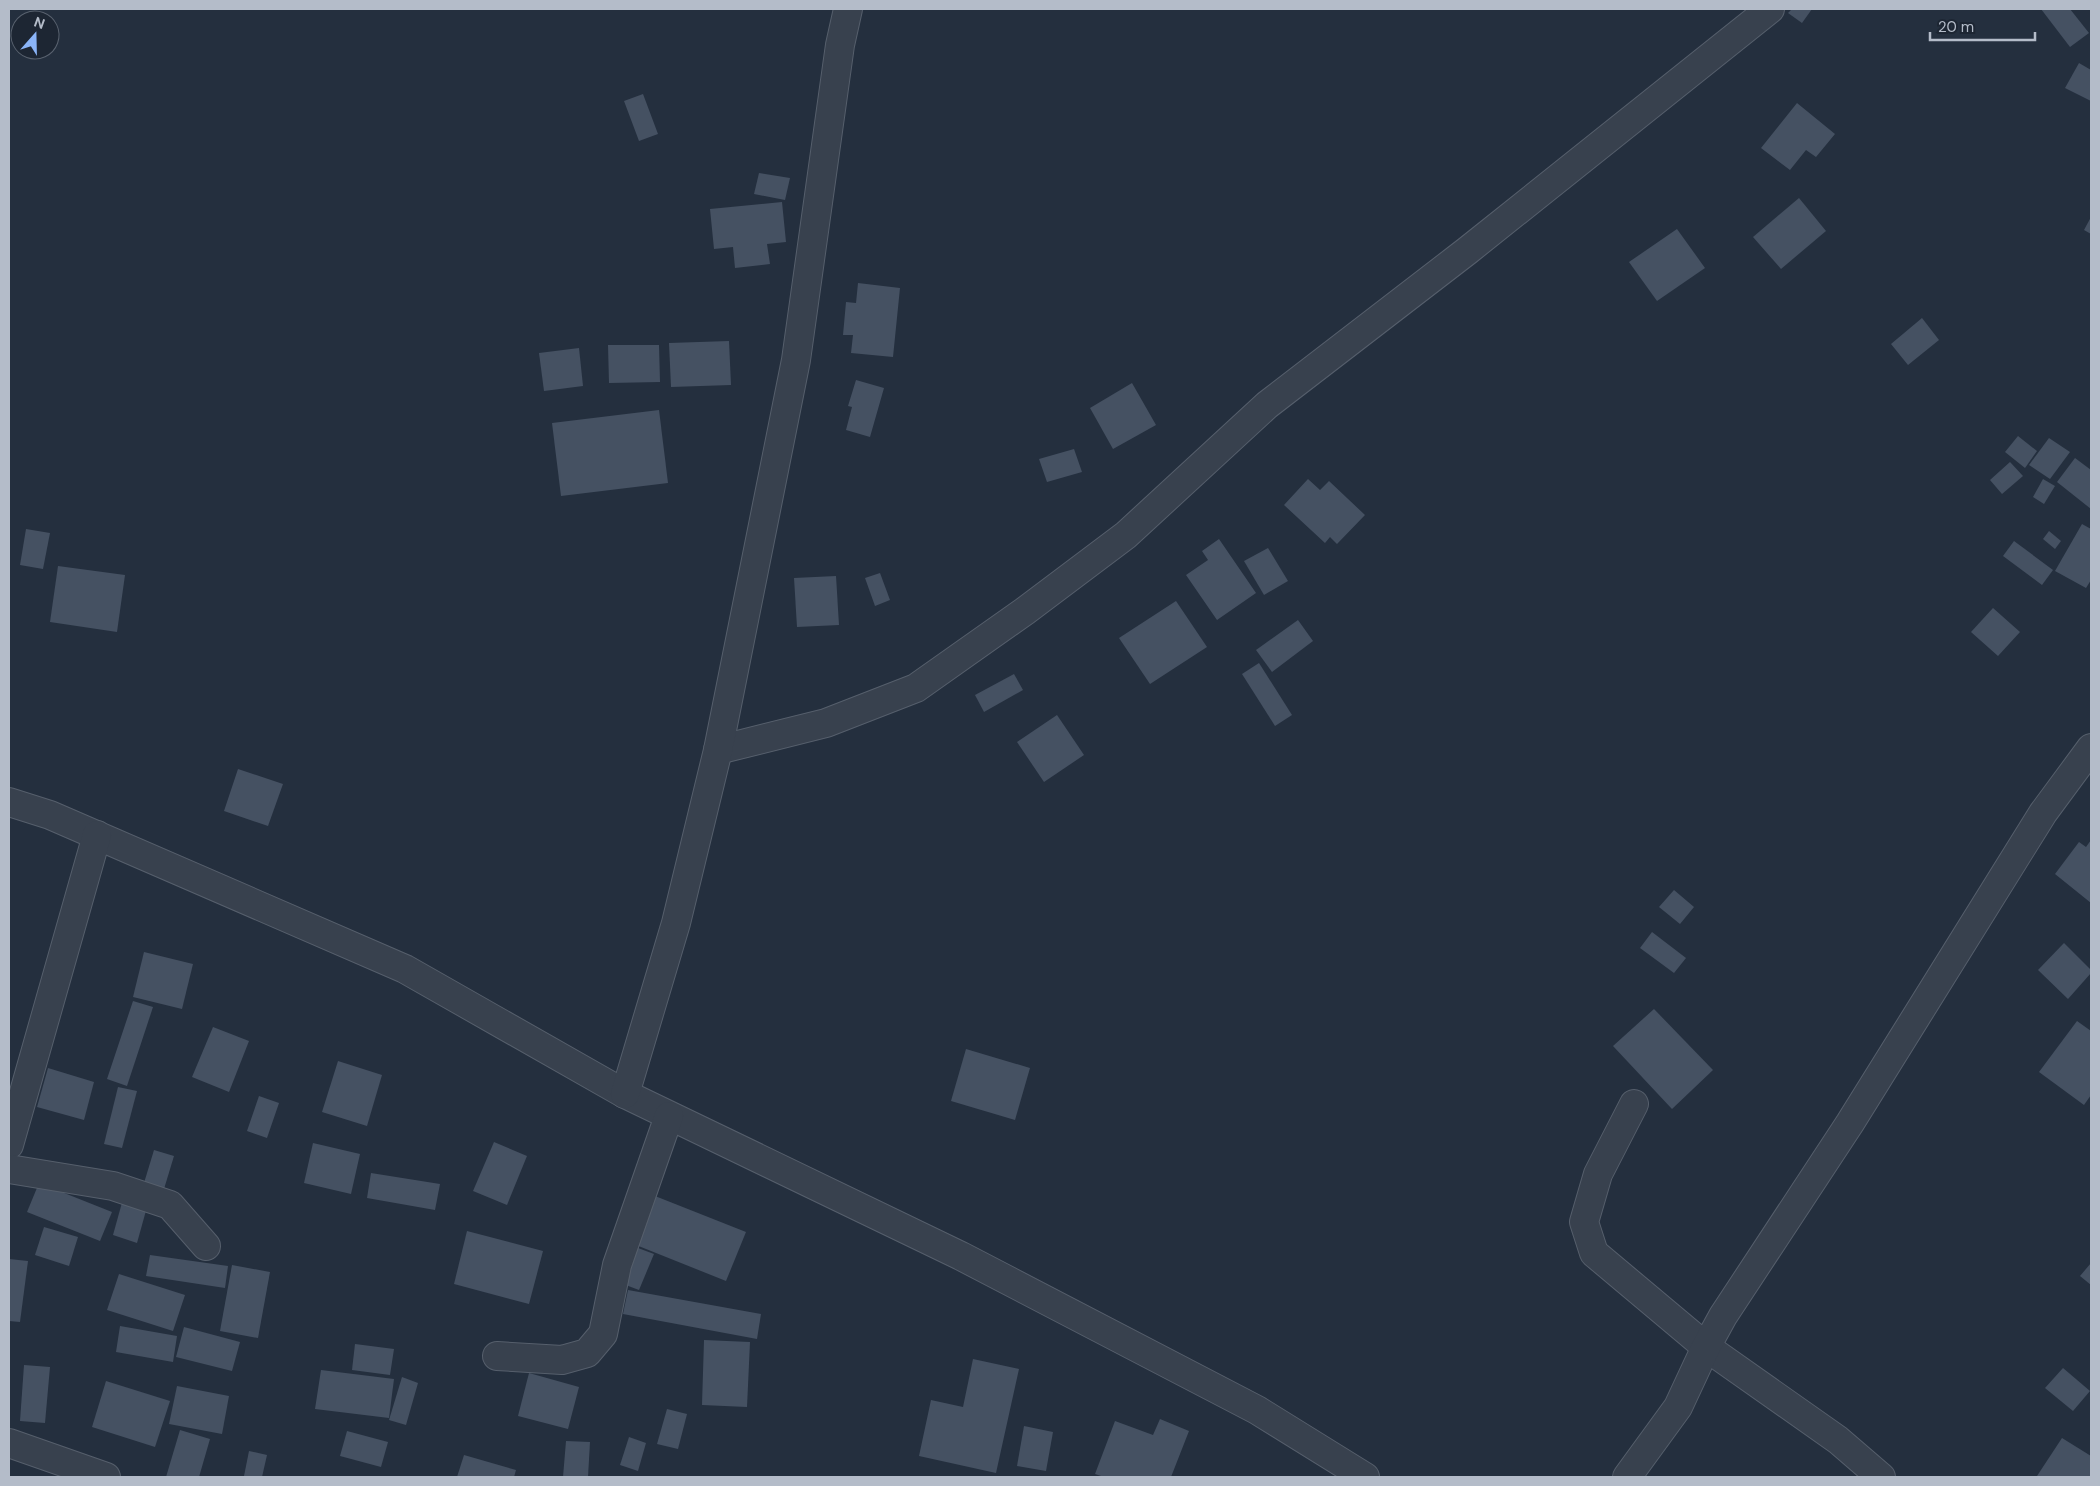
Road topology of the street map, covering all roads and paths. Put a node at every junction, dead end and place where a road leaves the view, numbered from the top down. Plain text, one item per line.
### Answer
1 (848, 9) edge
2 (1770, 9) edge
3 (2091, 748) edge
4 (718, 750) junction
5 (9, 802) edge
6 (97, 835) junction
7 (625, 1094) junction
8 (1634, 1104) dead end
9 (669, 1116) junction
10 (9, 1145) edge
11 (9, 1168) edge
12 (206, 1246) dead end
13 (1706, 1347) junction
14 (497, 1356) dead end
15 (9, 1443) edge
16 (106, 1477) edge
17 (1365, 1477) edge
18 (1627, 1477) edge
19 (1881, 1477) edge

1 - 4 street
2 - 4 street
3 - 13 street
4 - 7 street
5 - 6 street
6 - 7 street
6 - 10 street
7 - 9 street
8 - 13 street
9 - 14 street
9 - 17 street
11 - 12 street
13 - 18 street
13 - 19 street
15 - 16 street

